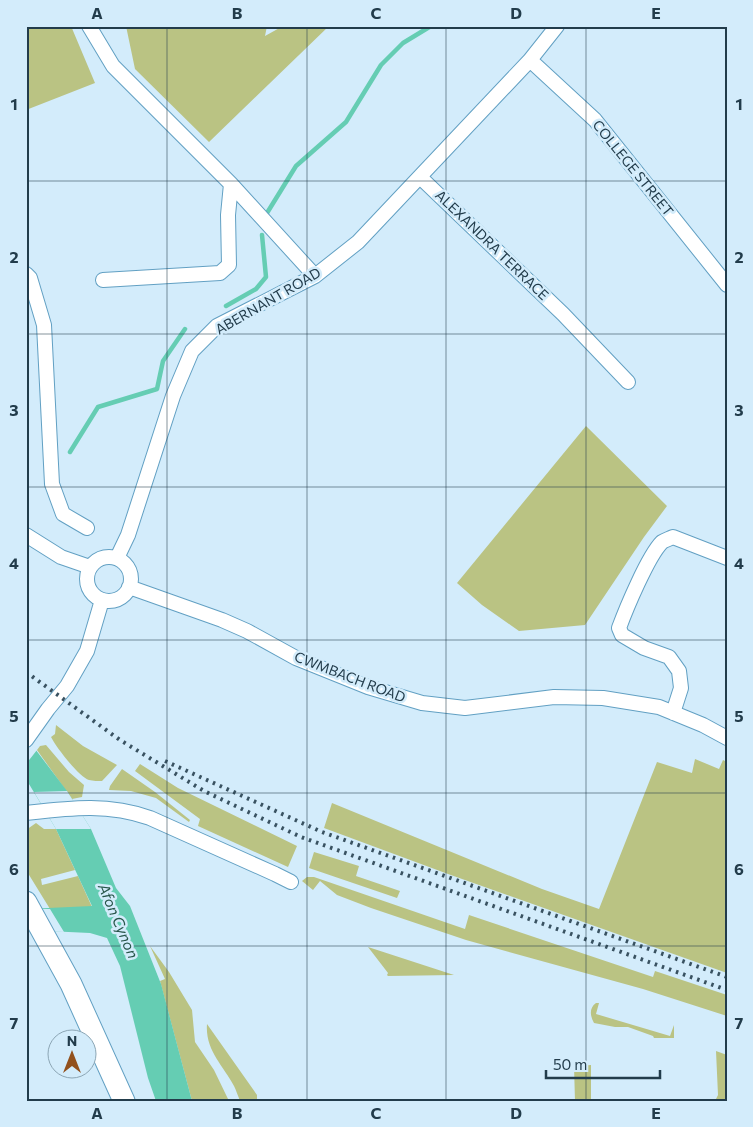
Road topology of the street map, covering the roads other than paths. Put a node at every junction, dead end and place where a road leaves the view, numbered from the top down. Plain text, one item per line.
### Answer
1 (89, 26) edge
2 (557, 26) edge
3 (530, 60) junction
4 (420, 177) junction
5 (231, 184) junction
6 (26, 274) edge
7 (315, 276) junction
8 (103, 280) dead end
9 (727, 285) edge
10 (628, 382) dead end
11 (87, 528) dead end
12 (26, 535) edge
13 (117, 558) junction
14 (727, 558) edge
15 (90, 567) junction
16 (129, 587) junction
17 (102, 600) junction
18 (672, 713) junction
19 (727, 738) edge
20 (27, 739) edge
21 (26, 813) edge
22 (291, 882) dead end
23 (27, 904) edge
24 (124, 1101) edge

1 - 5 street
2 - 3 street, ABERNANT ROAD
3 - 4 street, ABERNANT ROAD
3 - 9 street, COLLEGE STREET
4 - 7 street, ABERNANT ROAD
4 - 10 street, ALEXANDRA TERRACE
5 - 7 street
5 - 8 street
6 - 11 street
7 - 13 street, ABERNANT ROAD
12 - 15 street
13 - 15 street
13 - 16 street
14 - 18 street
15 - 17 street
16 - 17 street
16 - 18 street, CWMBACH ROAD
17 - 20 street
18 - 19 street, CWMBACH ROAD
21 - 22 street
23 - 24 main road

